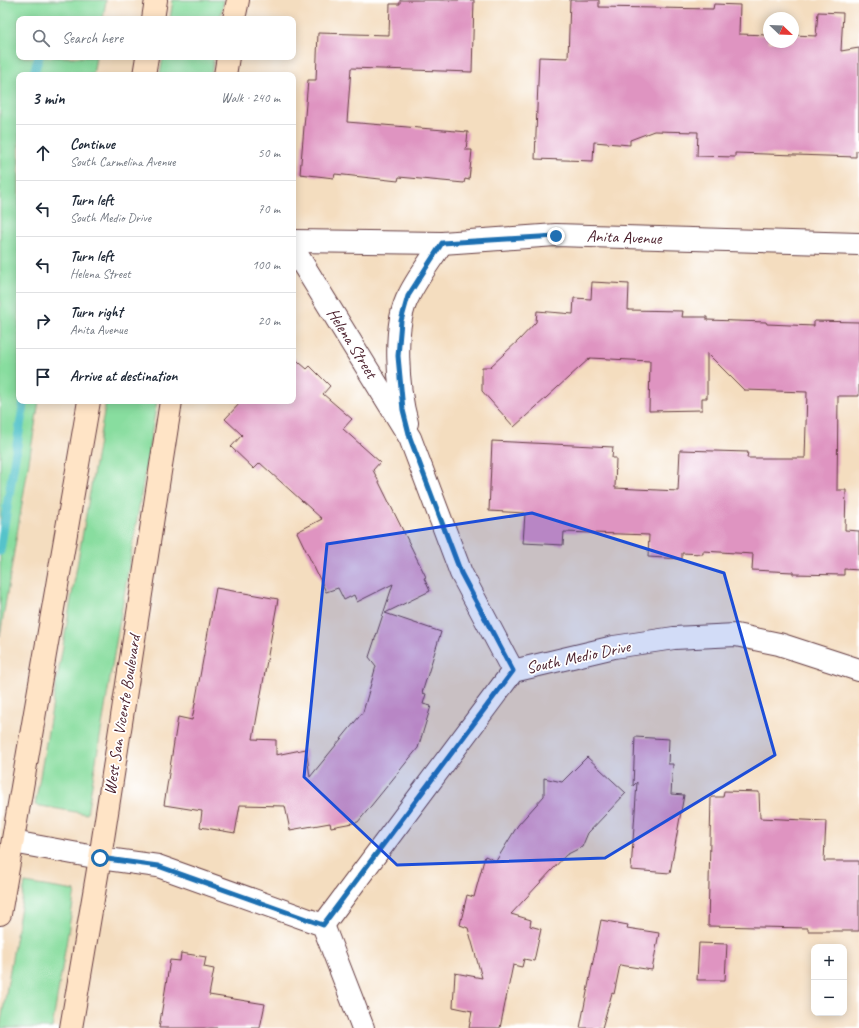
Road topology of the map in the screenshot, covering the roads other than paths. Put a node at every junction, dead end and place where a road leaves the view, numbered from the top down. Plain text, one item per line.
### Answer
1 (156, 0) edge
2 (238, 0) edge
3 (153, 16) edge
4 (235, 16) edge
5 (146, 60) edge
6 (228, 60) edge
7 (144, 72) edge
8 (226, 72) edge
9 (296, 241) edge
10 (442, 243) junction
11 (859, 244) edge
12 (296, 253) edge
13 (88, 404) edge
14 (171, 404) edge
15 (410, 438) junction
16 (859, 670) edge
17 (513, 671) junction
18 (13, 842) junction
19 (100, 858) junction
20 (0, 914) edge
21 (323, 925) junction
22 (71, 1028) edge
23 (363, 1028) edge

1 - 3 main road
2 - 4 main road
5 - 7 main road
6 - 8 main road
9 - 10 street, Anita Avenue
10 - 11 street, Anita Avenue
10 - 15 street, Helena Street
12 - 15 street, Helena Street
13 - 18 main road
14 - 19 main road, West San Vicente Boulevard
15 - 17 street, Helena Street
16 - 17 street, South Medio Drive
17 - 21 street, South Medio Drive
18 - 19 street
18 - 20 main road
19 - 21 street
19 - 22 main road, West San Vicente Boulevard
21 - 23 street

